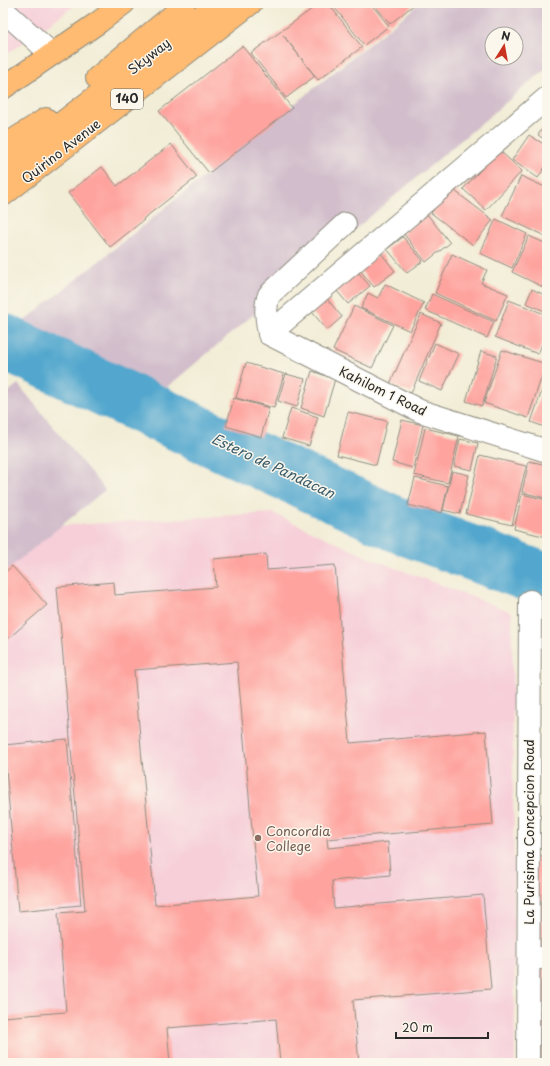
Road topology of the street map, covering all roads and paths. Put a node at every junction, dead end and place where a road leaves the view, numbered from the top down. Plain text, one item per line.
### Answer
1 (109, 3) edge
2 (124, 3) edge
3 (184, 3) edge
4 (203, 3) edge
5 (218, 3) edge
6 (251, 3) edge
7 (3, 10) edge
8 (45, 48) junction
9 (3, 87) edge
10 (547, 98) edge
11 (3, 147) edge
12 (3, 157) edge
13 (3, 168) edge
14 (3, 195) edge
15 (345, 224) dead end
16 (269, 334) junction
17 (547, 451) edge
18 (530, 601) dead end
19 (538, 739) edge
20 (538, 853) edge
21 (538, 958) edge
22 (528, 1063) edge

1 - 8 main road
2 - 9 main road
3 - 12 main road
4 - 11 main road, Skyway
5 - 13 main road, Skyway
6 - 14 main road, Quirino Avenue / 140
7 - 8 street
8 - 9 main road
10 - 16 street
15 - 16 street
16 - 17 street, Kahilom 1 Road
18 - 19 street, La Purisima Concepcion Road
19 - 20 street, La Purisima Concepcion Road
20 - 21 street, La Purisima Concepcion Road
21 - 22 street, La Purisima Concepcion Road

